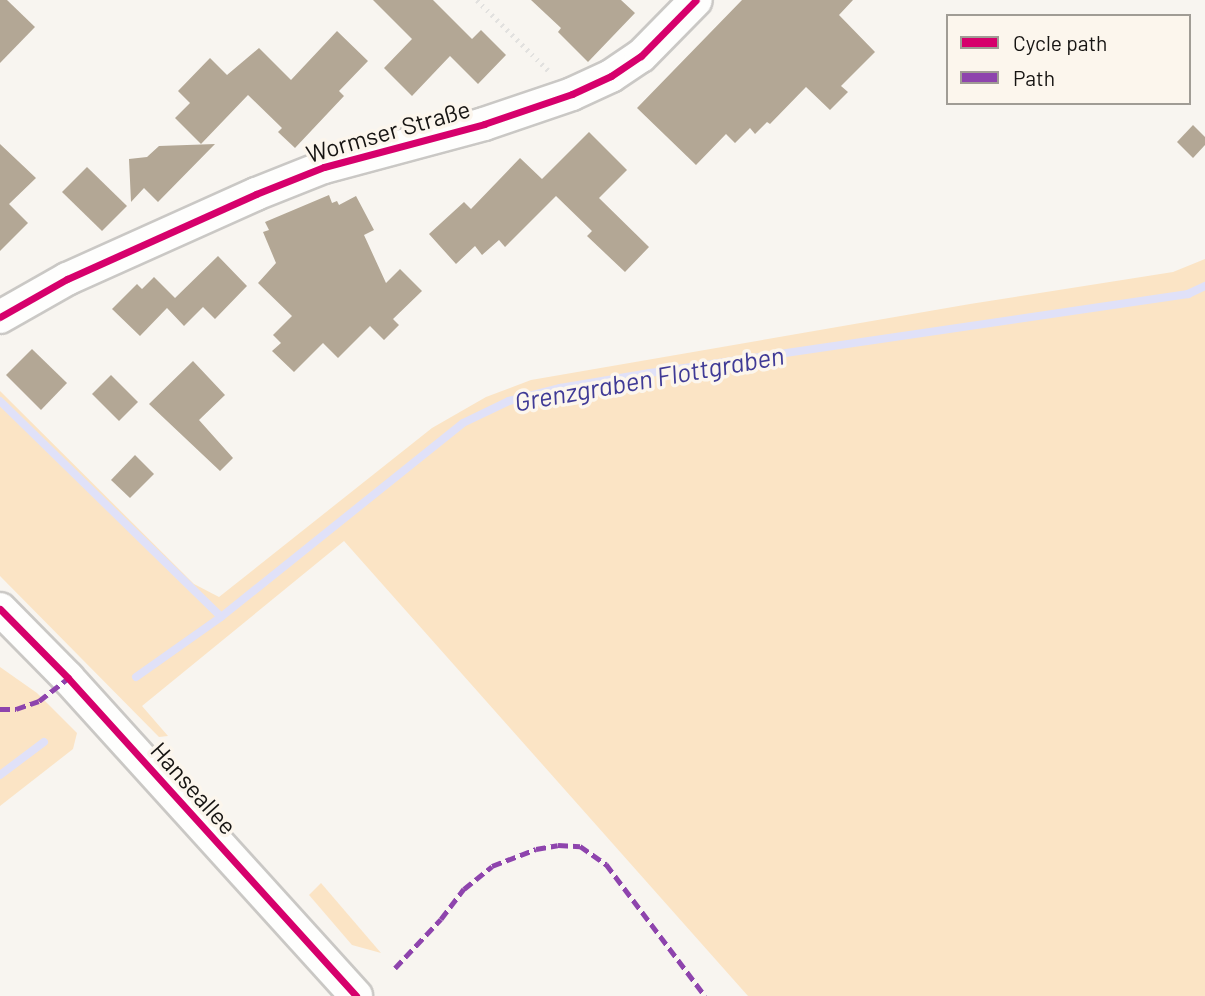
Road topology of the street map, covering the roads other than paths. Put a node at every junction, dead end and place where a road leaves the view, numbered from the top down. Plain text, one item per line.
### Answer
1 (696, 0) edge
2 (0, 317) edge
3 (0, 609) edge
4 (356, 996) edge

1 - 2 street, Wormser Straße
3 - 4 street, Hanseallee

